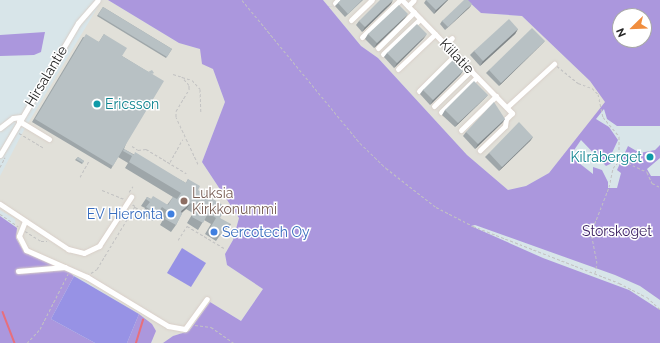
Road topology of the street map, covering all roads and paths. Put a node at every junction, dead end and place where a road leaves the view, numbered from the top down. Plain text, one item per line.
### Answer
1 (98, 0) edge
2 (242, 0) edge
3 (372, 0) edge
4 (401, 0) edge
5 (414, 0) edge
6 (408, 6) junction
7 (414, 12) junction
8 (420, 19) junction
9 (351, 20) dead end
10 (435, 34) junction
11 (362, 37) dead end
12 (452, 38) dead end
13 (445, 44) junction
14 (378, 48) edge
15 (383, 54) dead end
16 (455, 54) junction
17 (554, 64) joint
18 (398, 69) edge
19 (471, 70) junction
20 (173, 74) dead end
21 (182, 77) junction
22 (477, 77) junction
23 (419, 91) dead end
24 (496, 96) junction
25 (434, 106) edge
26 (507, 107) junction
27 (201, 112) dead end
28 (441, 112) dead end
29 (20, 119) junction
30 (0, 128) edge
31 (460, 130) dead end
32 (18, 133) dead end
33 (49, 138) dead end
34 (184, 138) junction
35 (132, 146) dead end
36 (44, 148) dead end
37 (480, 150) dead end
38 (0, 156) edge
39 (89, 161) dead end
40 (170, 162) junction
41 (618, 162) junction
42 (198, 164) dead end
43 (186, 172) dead end
44 (80, 177) dead end
45 (133, 186) dead end
46 (660, 187) edge
47 (129, 196) junction
48 (125, 200) dead end
49 (0, 204) edge
50 (135, 206) dead end
51 (0, 214) edge
52 (140, 215) dead end
53 (25, 221) junction
54 (21, 228) junction
55 (51, 238) junction
56 (178, 240) dead end
57 (224, 248) dead end
58 (68, 268) junction
59 (18, 271) dead end
60 (594, 274) junction
61 (207, 299) dead end
62 (660, 309) edge
63 (190, 324) junction
64 (27, 343) edge
65 (234, 343) edge

1 - 29 street, Hirsalantie
2 - 60 path
3 - 9 street
4 - 6 street, Kiilatie
4 - 11 street
5 - 6 street
6 - 7 street, Kiilatie
7 - 8 street, Kiilatie
7 - 14 street
8 - 10 street, Kiilatie
8 - 15 street
10 - 13 street, Kiilatie
10 - 18 street
12 - 13 street
13 - 16 street, Kiilatie
16 - 19 street, Kiilatie
16 - 23 street
17 - 26 street
17 - 41 path
19 - 22 street, Kiilatie
19 - 25 street
20 - 21 path
21 - 27 path
21 - 34 path
22 - 24 street, Kiilatie
22 - 28 street
24 - 26 street, Kiilatie
24 - 31 street
26 - 37 street, Kiilatie
29 - 30 street
29 - 33 street
29 - 38 street, Hirsalantie
32 - 36 path
34 - 40 path
34 - 42 path
35 - 40 path
39 - 44 path
40 - 43 path
41 - 46 path
41 - 60 path
45 - 47 path
47 - 48 path
47 - 55 street
49 - 53 street
50 - 52 path
51 - 54 path
53 - 54 street
53 - 55 street
54 - 55 path
54 - 58 street
56 - 57 path
58 - 59 street
58 - 63 street
58 - 64 path
60 - 62 path
61 - 63 street
63 - 65 path

